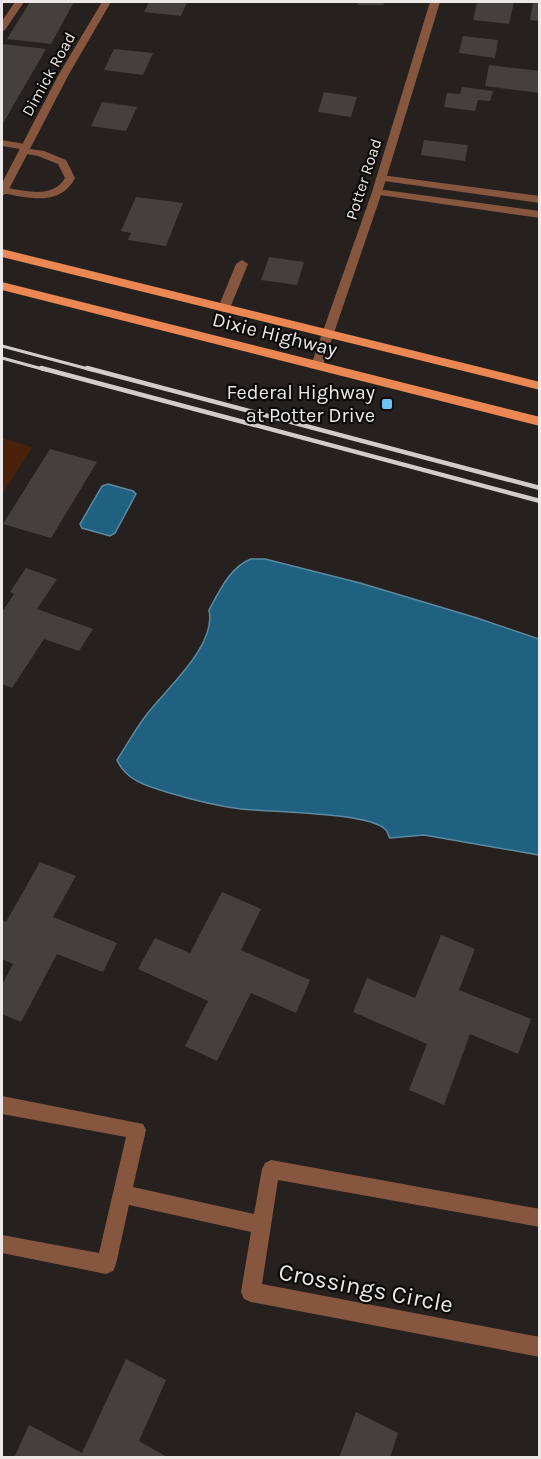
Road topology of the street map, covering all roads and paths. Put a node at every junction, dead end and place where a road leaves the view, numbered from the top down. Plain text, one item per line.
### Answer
1 (19, 2) edge
2 (106, 2) edge
3 (435, 2) edge
4 (2, 28) edge
5 (2, 143) edge
6 (25, 149) junction
7 (381, 178) junction
8 (2, 192) edge
9 (377, 192) junction
10 (540, 200) edge
11 (540, 215) edge
12 (2, 253) edge
13 (242, 264) dead end
14 (2, 286) edge
15 (224, 308) junction
16 (328, 334) junction
17 (317, 365) junction
18 (540, 386) edge
19 (540, 422) edge
20 (2, 1105) edge
21 (123, 1194) junction
22 (540, 1218) edge
23 (262, 1225) junction
24 (2, 1244) edge
25 (540, 1347) edge

1 - 4 street
2 - 6 street, Dimick Road
3 - 7 street, Potter Road
5 - 6 street
6 - 8 street, Dimick Road
6 - 8 street
7 - 9 street, Potter Road
7 - 10 street
9 - 11 street
9 - 16 street, Potter Road
12 - 15 main road, Dixie Highway
13 - 15 street
14 - 17 main road, Dixie Highway
15 - 16 main road, Dixie Highway
16 - 17 street, Potter Road
16 - 18 main road, Dixie Highway
17 - 19 main road, Dixie Highway
20 - 21 street
21 - 23 street
21 - 24 street
22 - 23 street, Crossings Circle
23 - 25 street, Crossings Circle

